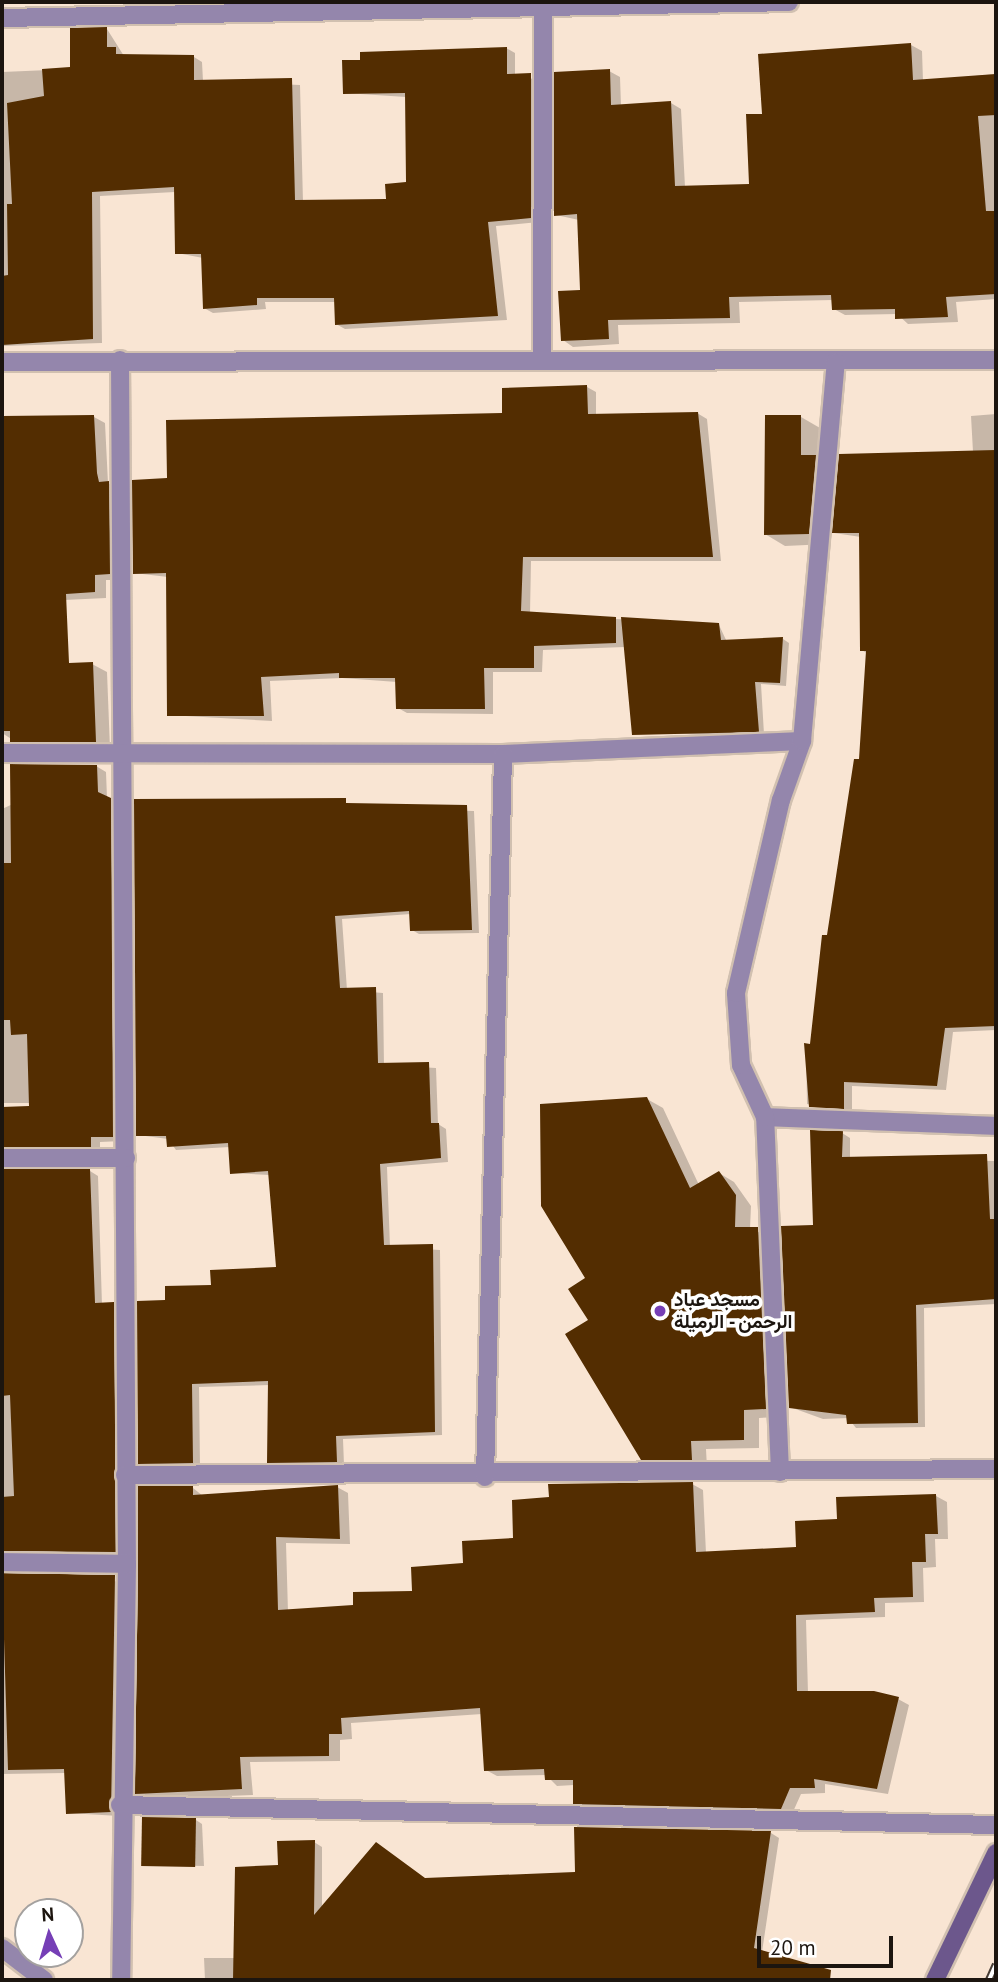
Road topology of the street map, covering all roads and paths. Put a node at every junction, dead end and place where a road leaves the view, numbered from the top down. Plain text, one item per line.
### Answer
1 (789, 2) edge
2 (543, 4) edge
3 (2, 18) edge
4 (120, 360) junction
5 (542, 360) junction
6 (996, 360) edge
7 (2, 362) edge
8 (836, 363) junction
9 (802, 741) junction
10 (2, 753) edge
11 (122, 754) junction
12 (503, 754) junction
13 (765, 1118) junction
14 (996, 1126) edge
15 (2, 1158) edge
16 (126, 1158) junction
17 (996, 1469) edge
18 (780, 1472) junction
19 (125, 1475) junction
20 (485, 1477) junction
21 (2, 1562) edge
22 (127, 1564) junction
23 (120, 1805) junction
24 (996, 1825) edge
25 (996, 1853) edge
26 (2, 1948) edge
27 (44, 1980) edge
28 (121, 1980) edge
29 (935, 1980) edge

1 - 2 street
2 - 3 street
2 - 5 street
4 - 5 street
4 - 7 street
4 - 11 street
5 - 8 street
6 - 8 street
8 - 9 street
9 - 12 street
9 - 13 street
10 - 11 street
11 - 12 street
11 - 16 street
12 - 20 street
13 - 14 street
13 - 18 street
15 - 16 street
16 - 19 street
17 - 18 street
18 - 20 street
19 - 20 street
19 - 22 street
21 - 22 street
22 - 23 street
23 - 24 street
23 - 28 street
25 - 29 main road
26 - 27 street

